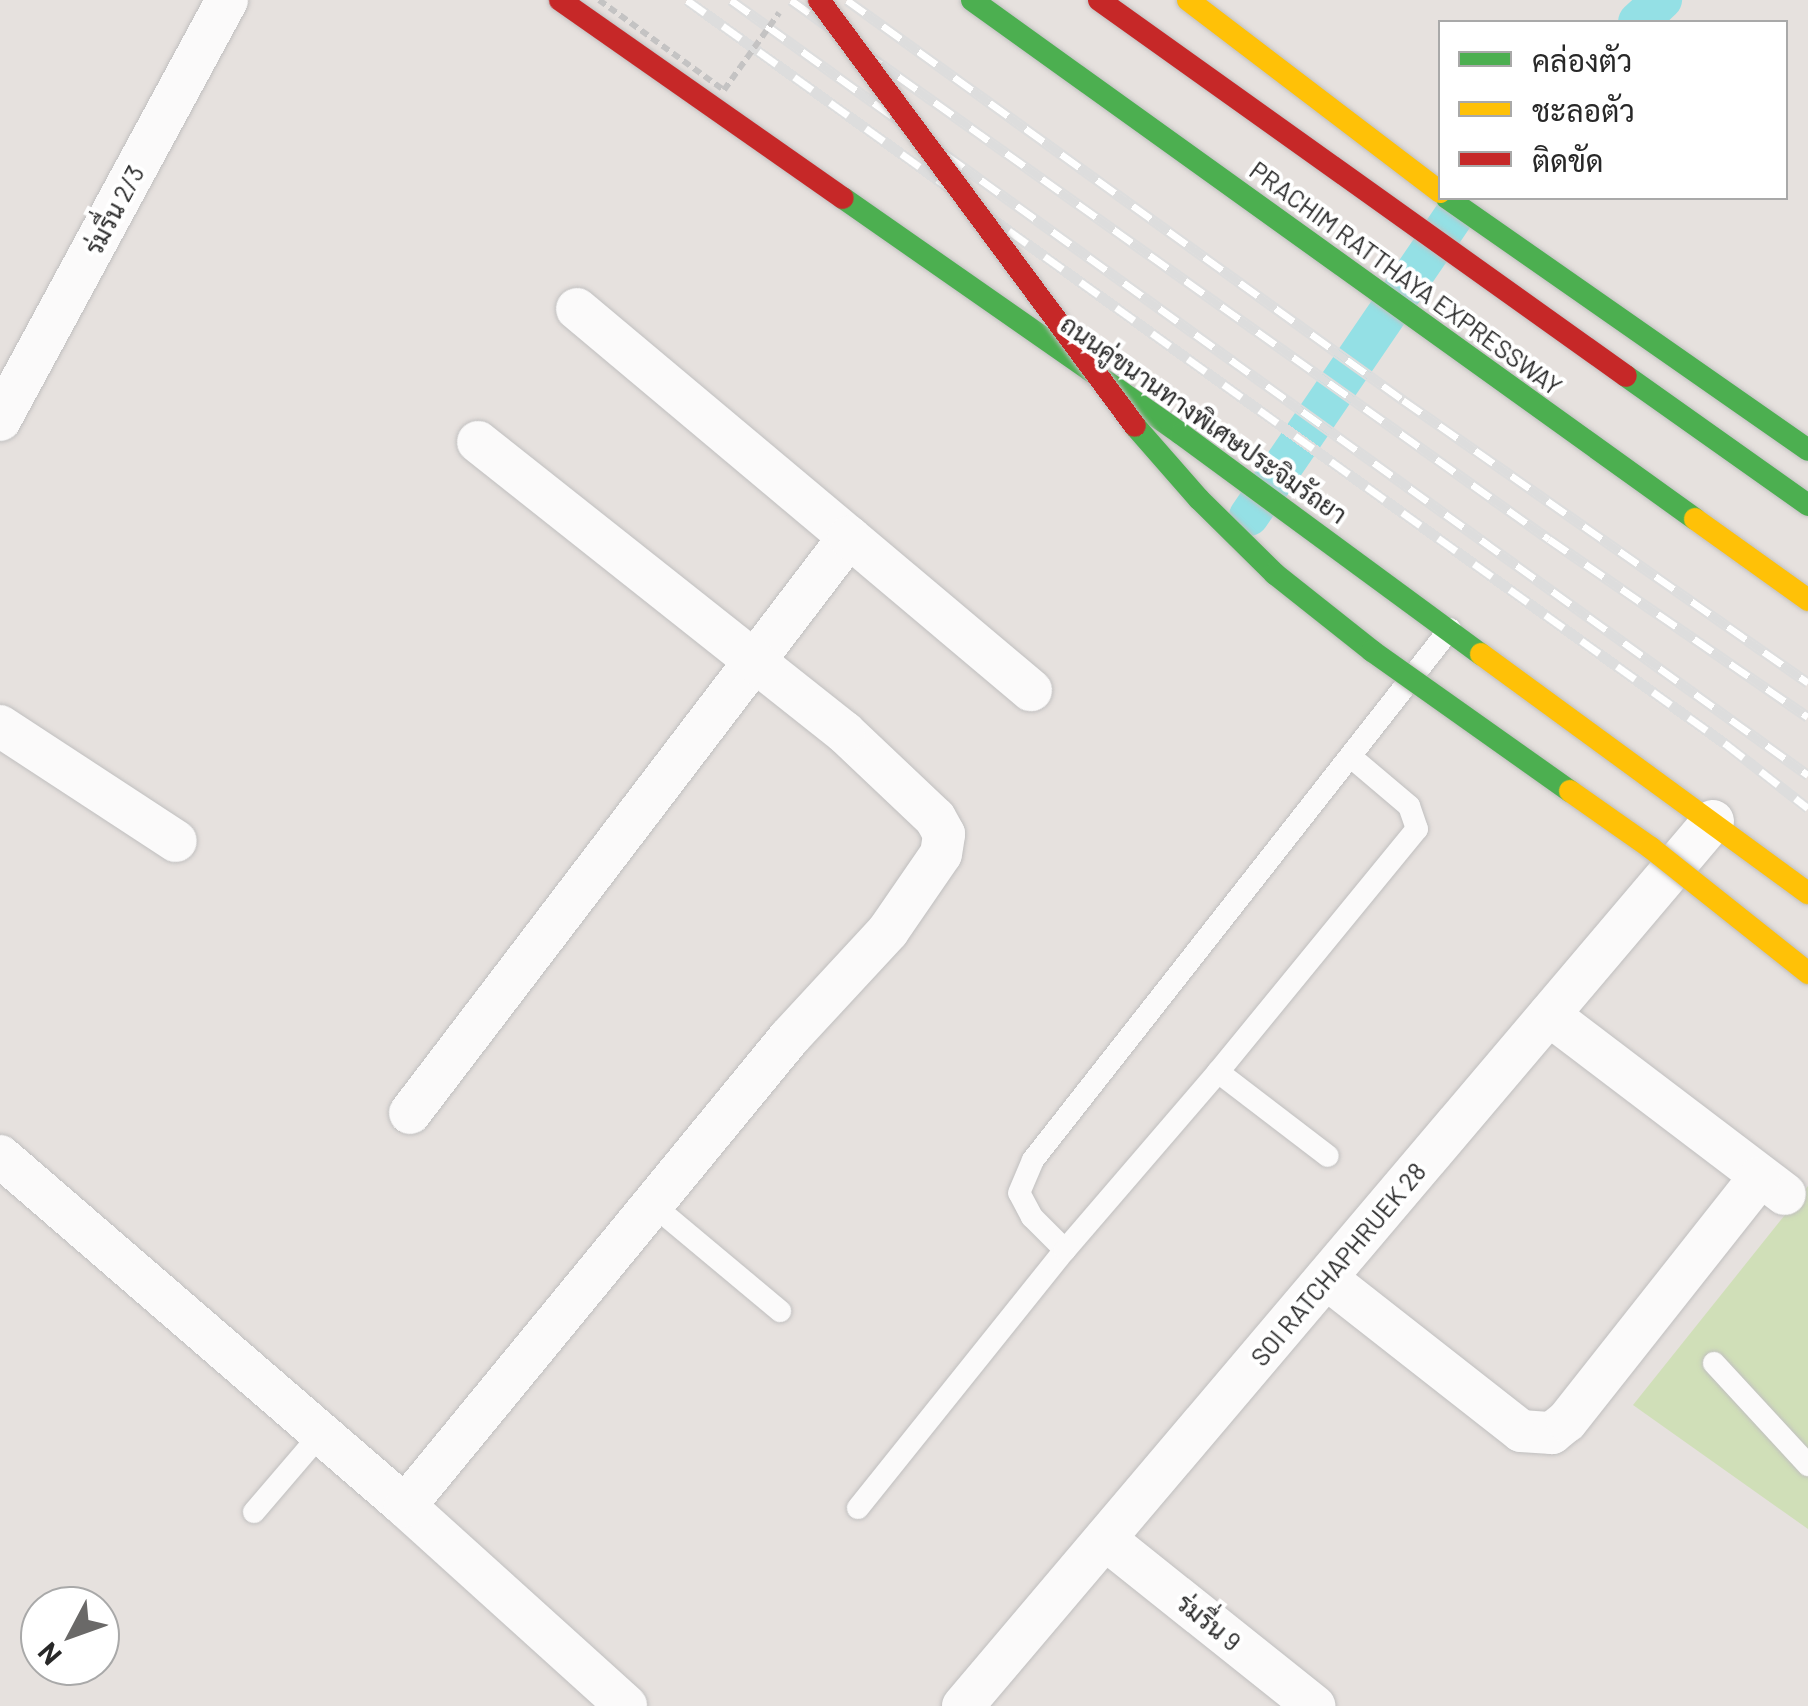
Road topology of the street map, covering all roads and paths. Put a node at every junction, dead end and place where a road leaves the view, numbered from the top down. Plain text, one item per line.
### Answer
1 (227, 0) edge
2 (560, 0) edge
3 (599, 0) edge
4 (788, 0) edge
5 (819, 0) edge
6 (972, 0) edge
7 (1099, 0) edge
8 (1188, 0) edge
9 (1438, 191) edge
10 (1450, 200) edge
11 (577, 309) dead end
12 (0, 420) edge
13 (478, 442) dead end
14 (1808, 450) edge
15 (1808, 505) edge
16 (849, 536) junction
17 (1808, 600) edge
18 (1450, 628) junction
19 (754, 660) junction
20 (1030, 690) dead end
21 (0, 726) edge
22 (1351, 756) junction
23 (1713, 821) junction
24 (176, 841) dead end
25 (1808, 893) edge
26 (1808, 973) edge
27 (1548, 1014) junction
28 (1218, 1072) junction
29 (410, 1113) dead end
30 (0, 1156) edge
31 (1328, 1156) dead end
32 (652, 1204) junction
33 (1064, 1250) junction
34 (1326, 1278) junction
35 (780, 1311) dead end
36 (1714, 1363) dead end
37 (320, 1435) junction
38 (1808, 1465) edge
39 (405, 1506) junction
40 (858, 1508) dead end
41 (254, 1512) dead end
42 (1105, 1539) junction
43 (626, 1706) edge
44 (963, 1706) edge
45 (1314, 1706) edge

1 - 12 street, ร่มรื่น 2/3
2 - 18 main road, ถนนคู่ขนานทางพิเศษประจิมรัถยา
3 - 4 path, bridge
5 - 26 main road, bridge
6 - 17 main road, PRACHIM RATTHAYA EXPRESSWAY
7 - 15 main road, PRACHIM RATTHAYA EXPRESSWAY
8 - 9 main road
10 - 14 main road
11 - 16 street
13 - 19 street
16 - 19 street
16 - 20 street
18 - 22 lane
18 - 23 main road, ถนนคู่ขนานทางพิเศษประจิมรัถยา
19 - 29 street
19 - 32 street
21 - 24 street
22 - 28 lane
22 - 33 lane
23 - 25 main road, ถนนคู่ขนานทางพิเศษประจิมรัถยา
23 - 27 street, SOI RATCHAPHRUEK 28
27 - 34 street, SOI RATCHAPHRUEK 28
27 - 34 street
28 - 31 lane
28 - 33 lane
30 - 37 street
32 - 35 lane
32 - 39 street
33 - 40 lane
34 - 42 street, SOI RATCHAPHRUEK 28
36 - 38 lane
37 - 39 street
37 - 41 lane
39 - 43 street
42 - 44 street, SOI RATCHAPHRUEK 28
42 - 45 street, ร่มรื่น 9

